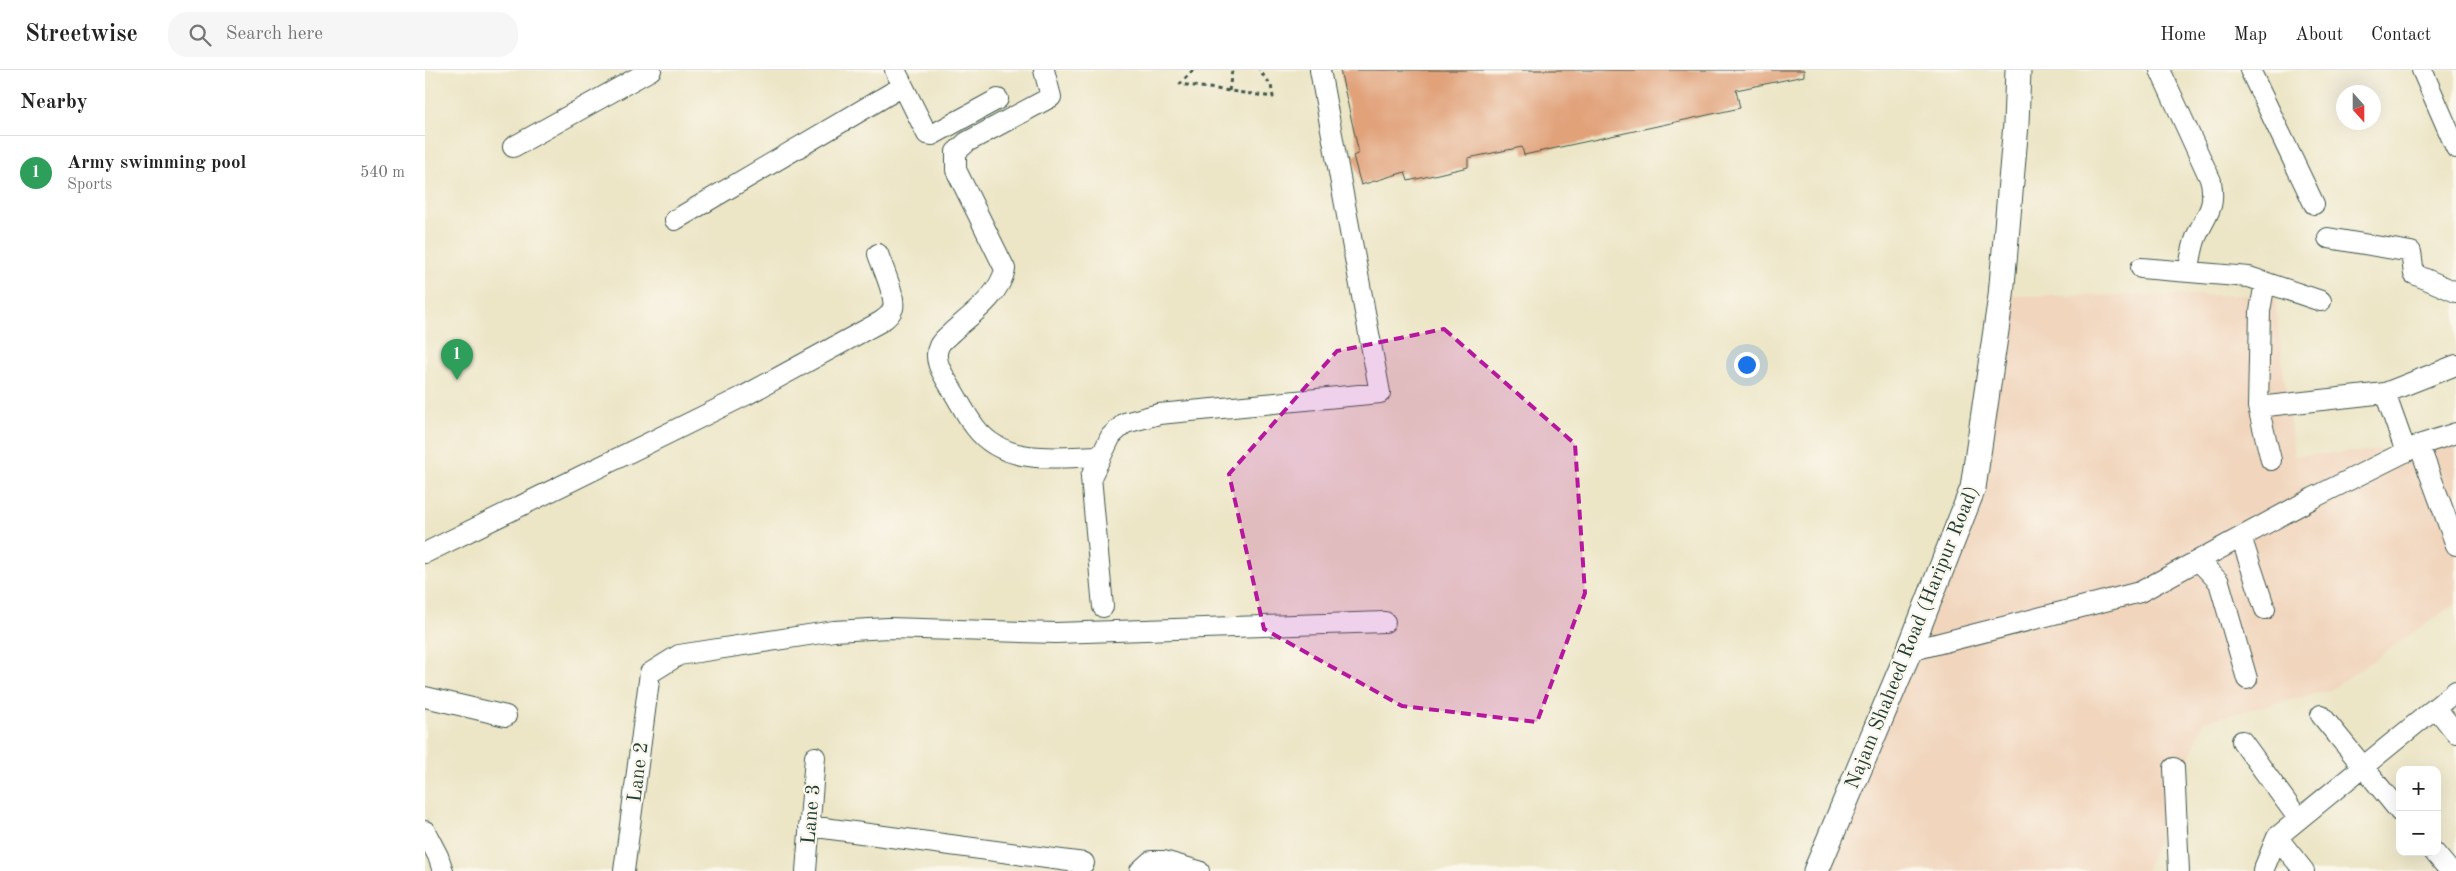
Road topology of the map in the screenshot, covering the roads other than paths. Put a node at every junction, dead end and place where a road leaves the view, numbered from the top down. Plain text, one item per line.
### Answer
1 (651, 70) edge
2 (1044, 70) edge
3 (1320, 70) edge
4 (2018, 70) edge
5 (2160, 70) edge
6 (2250, 70) edge
7 (2422, 70) edge
8 (899, 78) edge
9 (998, 99) dead end
10 (2454, 140) edge
11 (513, 147) dead end
12 (2314, 204) dead end
13 (675, 220) dead end
14 (2328, 238) dead end
15 (878, 254) dead end
16 (2141, 268) dead end
17 (2189, 272) junction
18 (2265, 282) junction
19 (2456, 292) edge
20 (2321, 301) dead end
21 (2456, 365) edge
22 (2385, 393) junction
23 (2258, 407) junction
24 (2456, 432) edge
25 (2412, 448) junction
26 (1099, 456) junction
27 (2271, 460) dead end
28 (2241, 538) junction
29 (2456, 545) edge
30 (425, 553) edge
31 (2199, 561) junction
32 (1103, 607) dead end
33 (2265, 609) dead end
34 (1385, 622) dead end
35 (1909, 651) junction
36 (2247, 679) dead end
37 (2456, 691) edge
38 (425, 698) edge
39 (2436, 708) junction
40 (2321, 715) dead end
41 (506, 716) dead end
42 (2456, 733) edge
43 (2241, 741) dead end
44 (815, 758) dead end
45 (2174, 768) dead end
46 (2362, 768) junction
47 (2399, 811) edge
48 (2298, 818) junction
49 (809, 826) junction
50 (425, 831) edge
51 (2277, 836) junction
52 (2437, 856) edge
53 (1084, 863) dead end
54 (443, 871) edge
55 (624, 871) edge
56 (806, 871) edge
57 (1140, 871) edge
58 (1199, 871) edge
59 (1816, 871) edge
60 (2179, 871) edge
61 (2263, 871) edge
62 (2304, 871) edge
63 (2450, 871) edge

1 - 11 street
2 - 26 street
3 - 26 street
4 - 35 main road, Najam Shaheed Road (Haripur Road)
5 - 17 street
6 - 12 street
7 - 10 street
8 - 9 street
8 - 13 street
14 - 19 street
15 - 30 street
16 - 17 street
17 - 18 street
18 - 20 street
18 - 23 street
21 - 22 street
22 - 23 street
22 - 25 street
23 - 27 street
24 - 25 street
25 - 28 street
25 - 29 street
26 - 32 street
28 - 31 street
28 - 33 street
31 - 35 street
31 - 36 street
34 - 55 street, Lane 2
35 - 59 main road, Najam Shaheed Road (Haripur Road)
37 - 39 street
38 - 41 street
39 - 42 street
39 - 46 street
40 - 46 street
43 - 48 street
44 - 49 street, Lane 3
45 - 60 street
46 - 47 street
46 - 48 street
48 - 51 street
49 - 53 street
49 - 56 street, Lane 3
50 - 54 street
51 - 61 street
51 - 62 street
52 - 63 street
57 - 58 street

